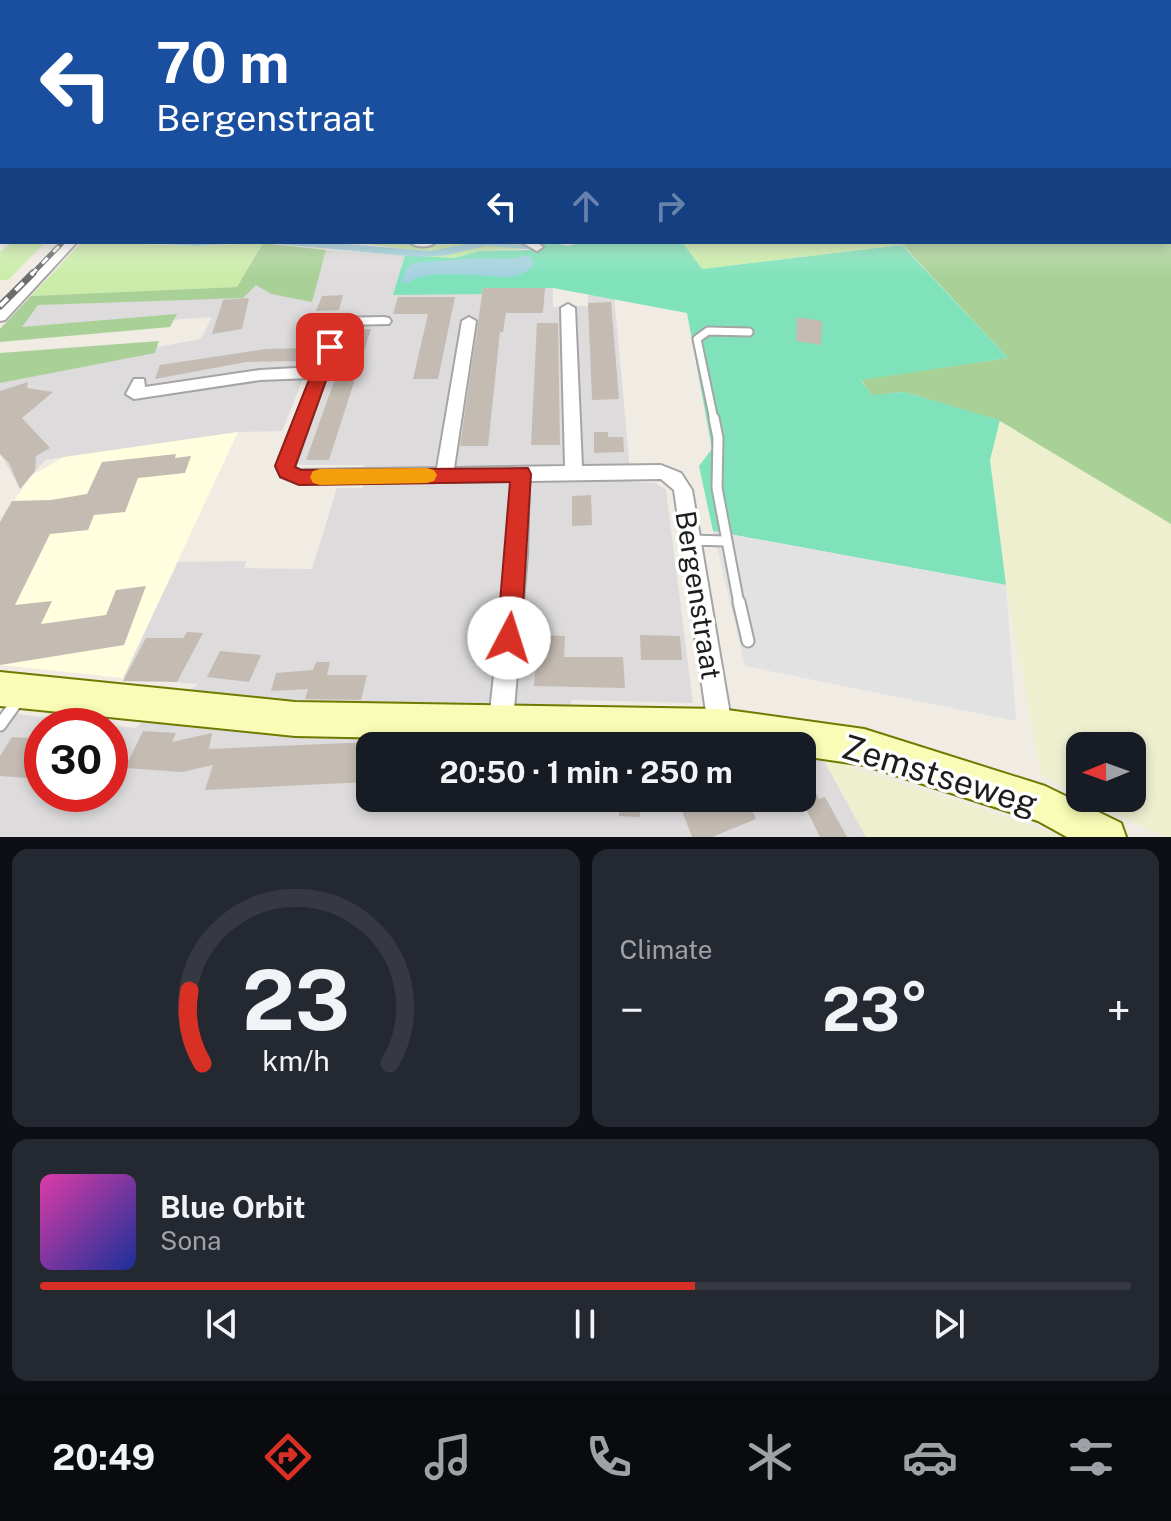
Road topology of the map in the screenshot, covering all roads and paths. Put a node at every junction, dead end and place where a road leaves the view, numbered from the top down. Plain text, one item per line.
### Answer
1 (69, 244) edge
2 (568, 308) dead end
3 (0, 317) edge
4 (384, 321) dead end
5 (469, 321) dead end
6 (749, 332) dead end
7 (320, 372) junction
8 (139, 383) dead end
9 (574, 473) junction
10 (521, 474) junction
11 (444, 475) junction
12 (690, 540) junction
13 (725, 541) junction
14 (748, 641) dead end
15 (11, 691) edge
16 (501, 721) junction
17 (0, 725) edge
18 (720, 726) junction
19 (1107, 837) edge

1 - 3 street
2 - 9 street
4 - 7 street, Bergenstraat
5 - 11 street
6 - 13 lane
7 - 8 street
7 - 11 street, Bergenstraat
9 - 10 street, Bergenstraat
9 - 12 street, Bergenstraat
10 - 11 street, Bergenstraat
10 - 16 street
12 - 13 lane
12 - 18 street, Bergenstraat
13 - 14 lane
15 - 16 street, Zemstseweg
15 - 17 lane
16 - 18 street, Zemstseweg
18 - 19 street, Zemstseweg

